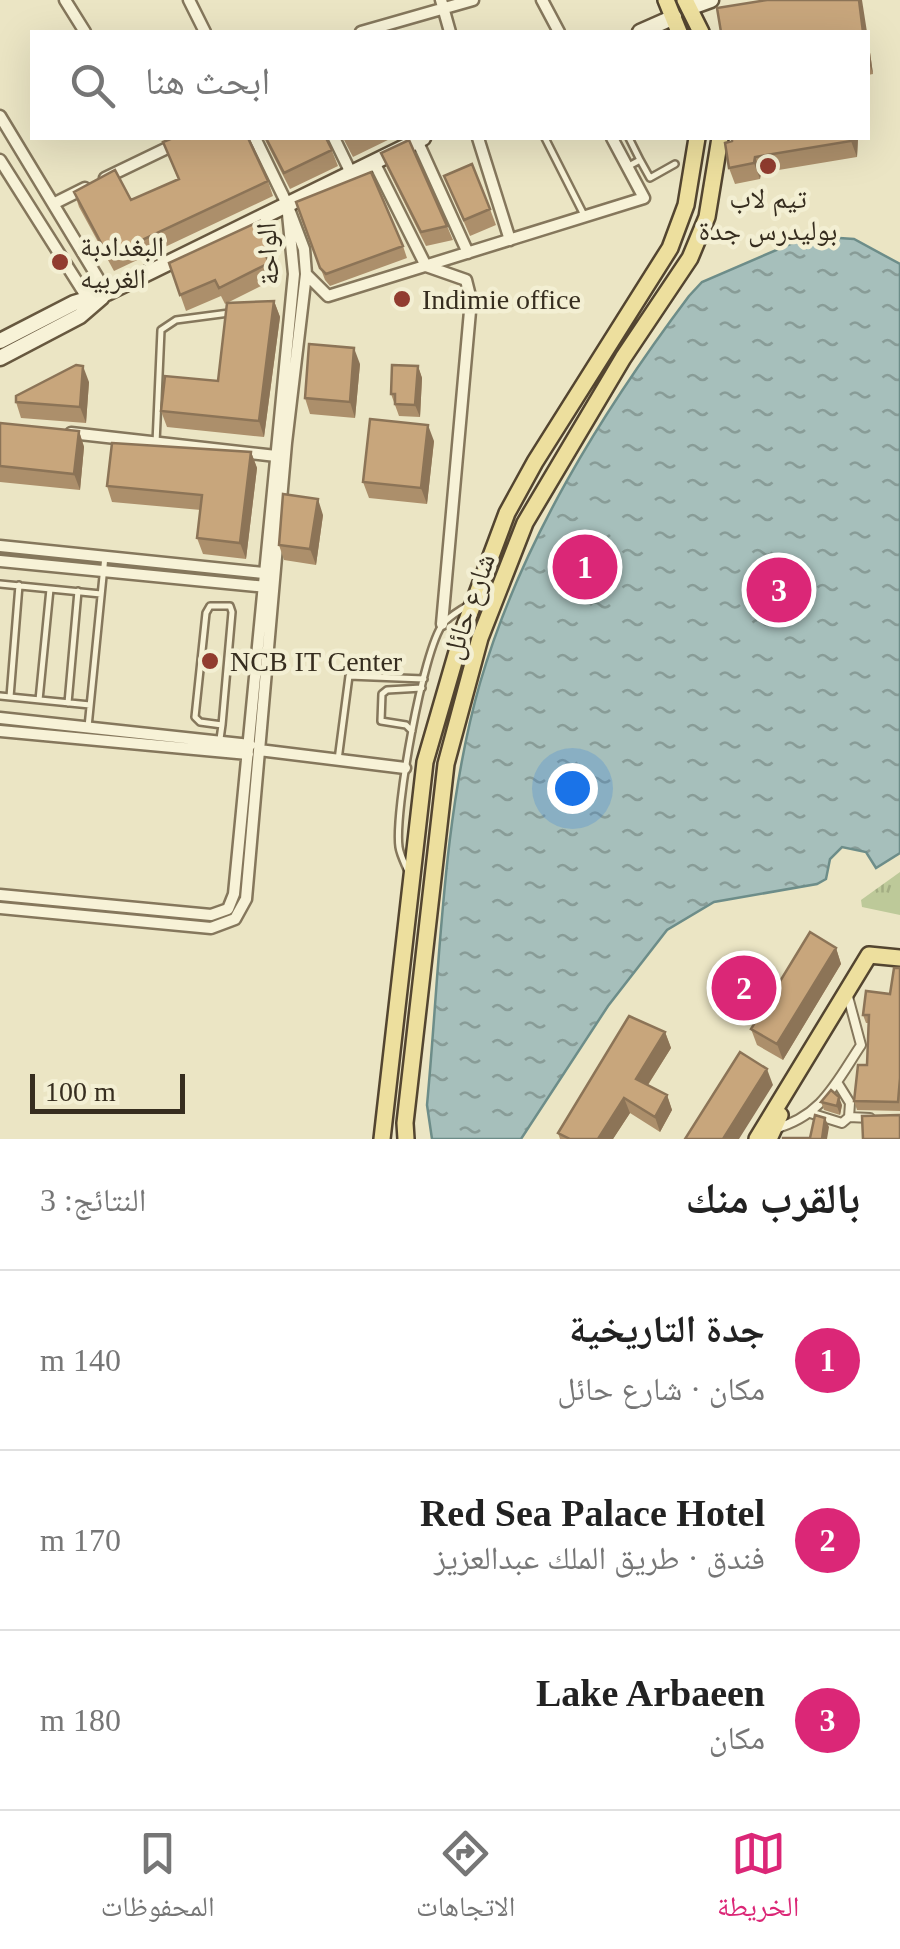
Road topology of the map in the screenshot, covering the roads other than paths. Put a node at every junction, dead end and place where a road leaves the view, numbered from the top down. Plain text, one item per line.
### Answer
1 (65, 0) edge
2 (189, 0) edge
3 (473, 0) edge
4 (542, 0) edge
5 (666, 0) edge
6 (711, 0) edge
7 (442, 4) edge
8 (687, 4) edge
9 (676, 24) edge
10 (84, 30) edge
11 (203, 30) edge
12 (367, 30) edge
13 (449, 30) edge
14 (558, 30) edge
15 (649, 30) edge
16 (700, 30) edge
17 (0, 116) edge
18 (184, 140) edge
19 (256, 140) edge
20 (335, 140) edge
21 (415, 140) edge
22 (420, 140) edge
23 (479, 140) edge
24 (547, 140) edge
25 (613, 140) edge
26 (630, 140) edge
27 (697, 140) edge
28 (720, 140) edge
29 (0, 160) edge
30 (640, 160) junction
31 (374, 162) junction
32 (675, 164) dead end
33 (627, 167) junction
34 (352, 173) junction
35 (55, 203) junction
36 (287, 204) junction
37 (585, 216) junction
38 (510, 240) junction
39 (468, 253) junction
40 (426, 266) junction
41 (306, 274) junction
42 (107, 293) junction
43 (88, 299) junction
44 (234, 312) edge
45 (0, 341) edge
46 (0, 358) edge
47 (58, 432) edge
48 (156, 442) junction
49 (276, 456) junction
50 (0, 546) edge
51 (105, 556) junction
52 (0, 561) edge
53 (103, 572) junction
54 (264, 573) junction
55 (0, 584) edge
56 (19, 586) junction
57 (267, 587) junction
58 (50, 589) junction
59 (78, 592) junction
60 (101, 594) junction
61 (474, 600) junction
62 (442, 624) junction
63 (424, 680) junction
64 (422, 688) junction
65 (0, 696) edge
66 (10, 697) junction
67 (39, 700) junction
68 (68, 703) junction
69 (90, 705) junction
70 (0, 718) edge
71 (222, 725) junction
72 (88, 727) junction
73 (0, 731) edge
74 (413, 732) junction
75 (220, 740) junction
76 (245, 749) junction
77 (259, 750) junction
78 (338, 760) junction
79 (405, 768) junction
80 (410, 878) junction
81 (0, 895) edge
82 (0, 908) edge
83 (900, 958) edge
84 (847, 993) junction
85 (810, 1048) junction
86 (837, 1082) junction
87 (810, 1113) junction
88 (849, 1118) junction
89 (883, 1118) edge
90 (772, 1134) edge
91 (382, 1139) edge
92 (406, 1139) edge
93 (757, 1139) edge

1 - 10 street
2 - 11 street
3 - 7 street
4 - 14 street
5 - 9 main road
6 - 8 main road
7 - 12 street
7 - 13 street
8 - 9 main road
8 - 16 main road
9 - 15 main road
17 - 35 street
18 - 35 street
19 - 36 street
20 - 34 street
21 - 31 main road
22 - 39 street
23 - 38 street
24 - 37 lane
25 - 33 street
26 - 30 lane
27 - 61 main road, شارع حائل
28 - 92 main road, شارع حائل
29 - 43 street
30 - 32 lane
30 - 33 lane
31 - 34 main road
31 - 40 street
33 - 37 street
34 - 36 main road
35 - 42 street
36 - 41 street, الواحة
36 - 42 main road
36 - 49 street, الواحة
37 - 38 street
38 - 39 street
39 - 40 street
40 - 41 street
40 - 62 street
41 - 57 street, الواحة
42 - 43 main road
42 - 46 main road
43 - 45 main road
44 - 48 lane
47 - 48 street
48 - 49 street
49 - 54 street, الواحة
50 - 51 street
51 - 53 lane
51 - 54 street
52 - 53 street
53 - 57 street
53 - 60 lane
54 - 57 street, الواحة
55 - 56 lane
56 - 58 lane
56 - 66 lane
57 - 76 street, الواحة
57 - 77 street, الواحة
58 - 59 lane
58 - 67 lane
59 - 60 lane
59 - 68 lane
60 - 69 lane
61 - 62 lane
61 - 80 main road, شارع حائل
62 - 63 lane
63 - 64 lane
63 - 78 lane
64 - 74 lane
64 - 74 lane
65 - 66 lane
66 - 67 lane
67 - 68 lane
68 - 69 lane
69 - 72 lane
70 - 72 street
71 - 71 lane
71 - 75 lane
72 - 75 street
73 - 76 street
74 - 79 lane
75 - 76 street
76 - 77 street
76 - 81 street, الواحة
77 - 78 street
77 - 82 street, الواحة
78 - 79 street
79 - 80 lane
80 - 91 main road, شارع حائل
83 - 84 main road
84 - 85 main road
84 - 86 street
85 - 90 main road
85 - 93 main road
86 - 87 street
86 - 88 street
87 - 88 street
87 - 90 street
88 - 89 street

